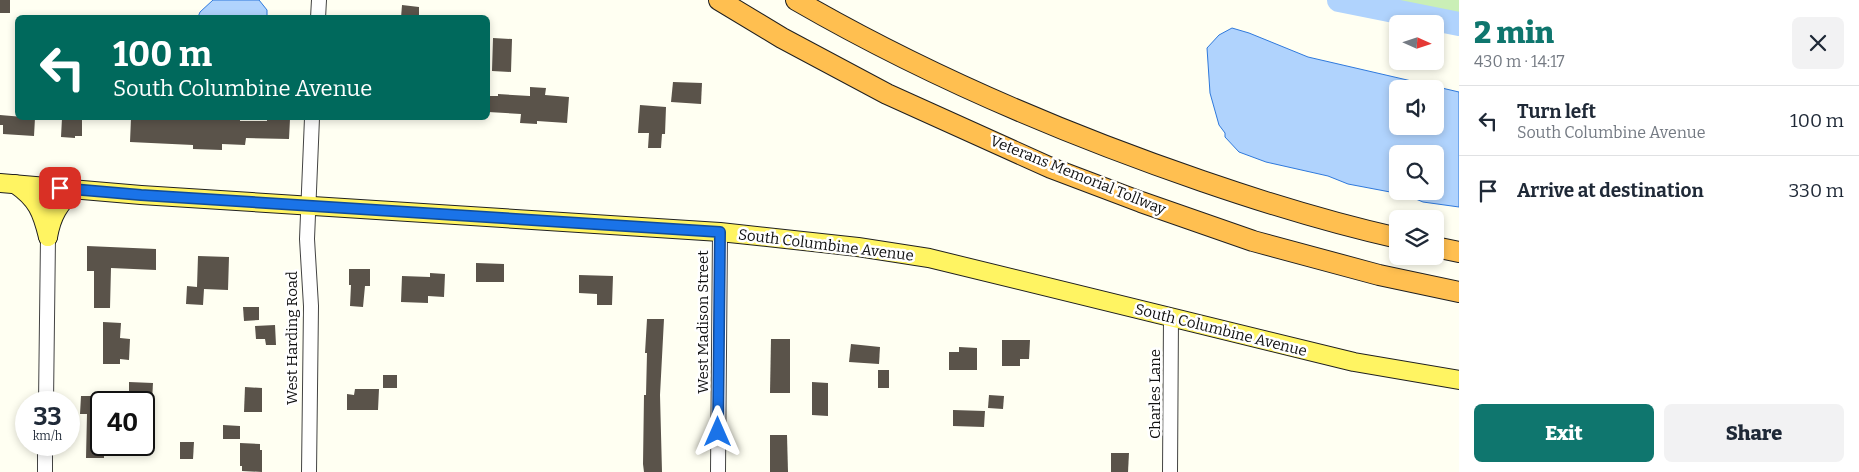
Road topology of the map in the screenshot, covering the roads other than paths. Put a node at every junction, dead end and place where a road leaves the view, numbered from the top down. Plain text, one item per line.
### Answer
1 (318, 0) edge
2 (719, 0) edge
3 (796, 0) edge
4 (318, 15) edge
5 (312, 120) edge
6 (8, 184) edge
7 (74, 189) junction
8 (308, 204) junction
9 (720, 232) junction
10 (1389, 236) edge
11 (48, 237) junction
12 (1444, 249) edge
13 (1459, 252) edge
14 (1459, 292) edge
15 (1171, 317) junction
16 (1459, 380) edge
17 (46, 391) edge
18 (45, 456) edge
19 (45, 472) edge
20 (309, 472) edge
21 (718, 472) edge
22 (1170, 472) edge

1 - 4 street
2 - 14 highway, Veterans Memorial Tollway
3 - 10 highway
5 - 8 street, West Harding Road
6 - 7 main road, South Columbine Avenue
6 - 11 main road
7 - 8 main road, South Columbine Avenue
7 - 11 main road
8 - 9 main road, South Columbine Avenue
8 - 20 street, West Harding Road
9 - 15 main road, South Columbine Avenue
9 - 21 street, West Madison Street
11 - 17 street
12 - 13 highway
15 - 16 main road, South Columbine Avenue
15 - 22 street, Charles Lane
18 - 19 street

